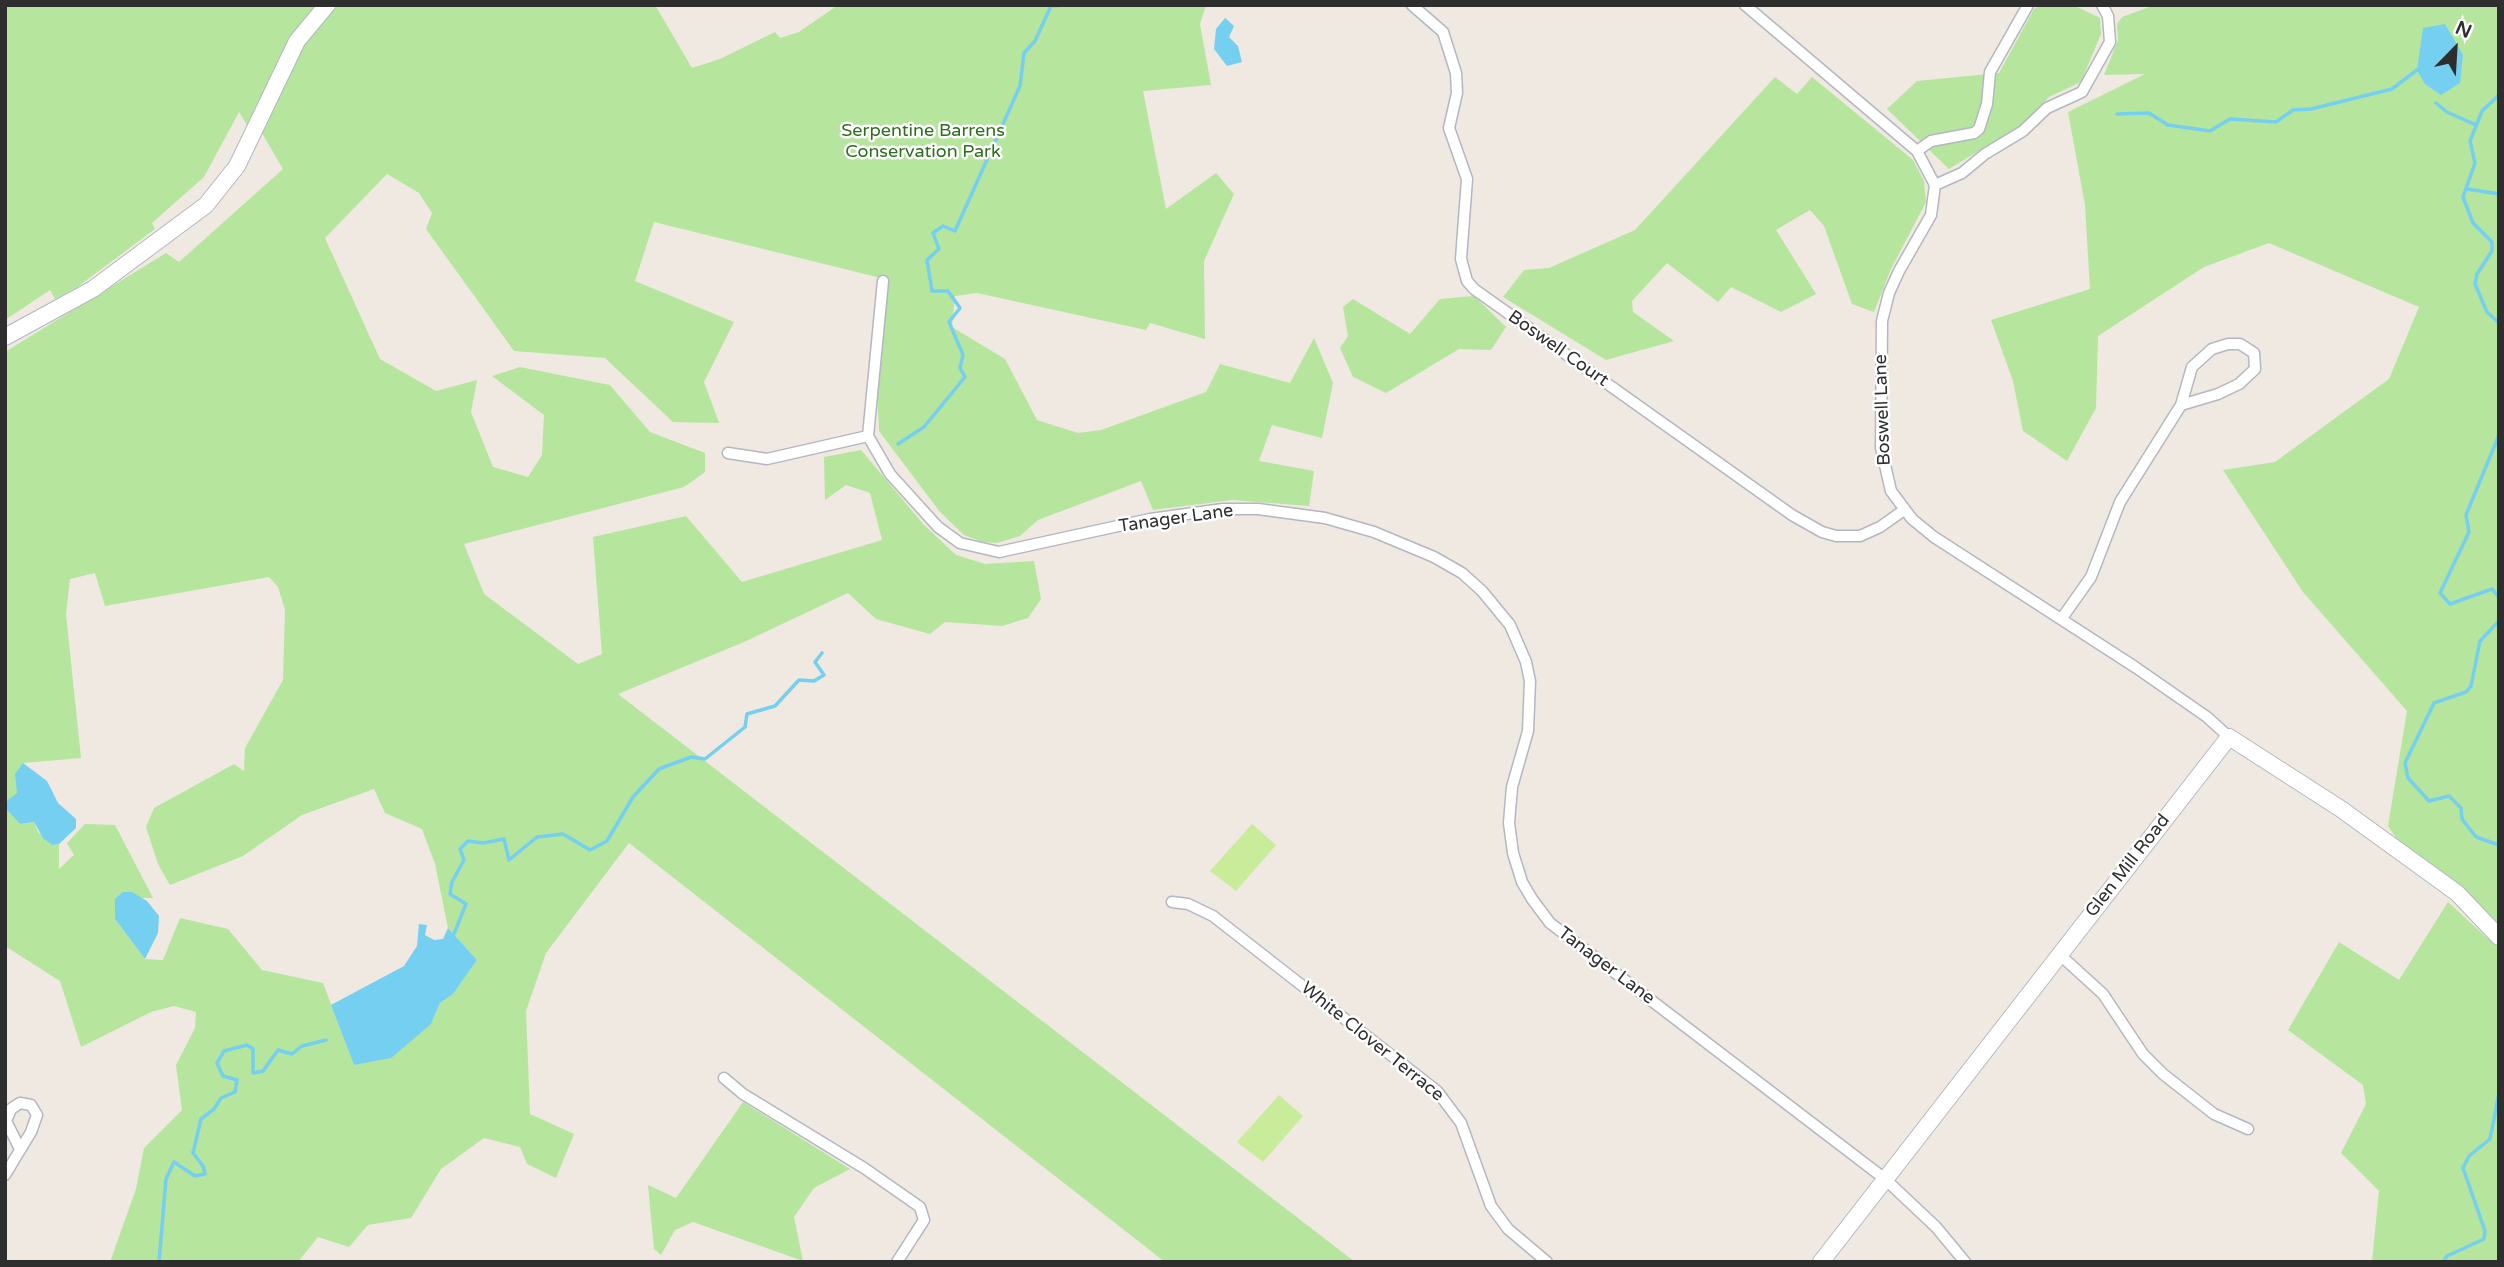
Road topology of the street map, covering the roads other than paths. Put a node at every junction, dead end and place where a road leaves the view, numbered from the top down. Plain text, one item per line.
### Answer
1 (327, 5) edge
2 (1412, 5) edge
3 (1745, 5) edge
4 (2028, 5) edge
5 (2102, 5) edge
6 (1917, 151) junction
7 (1935, 185) junction
8 (883, 281) dead end
9 (5, 337) edge
10 (2181, 405) junction
11 (868, 436) junction
12 (728, 453) dead end
13 (1904, 510) junction
14 (2062, 618) junction
15 (2229, 737) junction
16 (1172, 902) dead end
17 (2499, 937) edge
18 (2059, 954) junction
19 (724, 1078) dead end
20 (2248, 1129) dead end
21 (20, 1149) dead end
22 (5, 1175) edge
23 (1885, 1179) junction
24 (897, 1262) edge
25 (1546, 1262) edge
26 (1821, 1262) edge
27 (1965, 1262) edge

1 - 9 main road
2 - 13 street, Boswell Court
3 - 6 street
4 - 6 street
5 - 7 street
6 - 7 street
7 - 13 street, Boswell Lane
8 - 11 street
10 - 10 street
10 - 14 street
11 - 12 street
11 - 23 street, Tanager Lane
13 - 14 street, Boswell Lane
14 - 15 street, Boswell Lane
15 - 17 main road
15 - 18 main road, Glen Mill Road
16 - 25 street, White Clover Terrace
18 - 20 street
18 - 23 main road, Glen Mill Road
19 - 24 street
21 - 22 street
23 - 26 main road, Glen Mill Road
23 - 27 street, Tanager Lane

